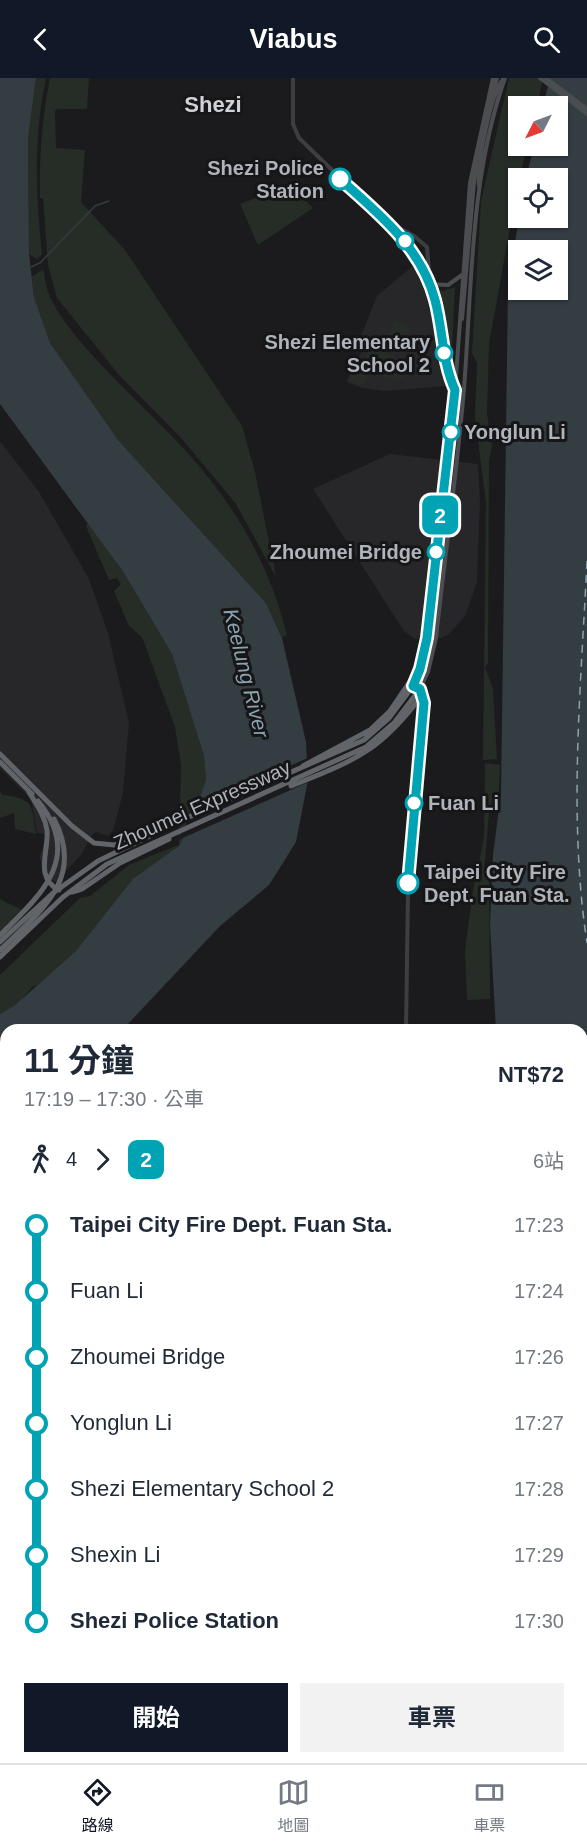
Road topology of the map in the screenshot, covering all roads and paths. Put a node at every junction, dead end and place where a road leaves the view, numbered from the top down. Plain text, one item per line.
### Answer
1 (293, 78) edge
2 (500, 78) edge
3 (540, 78) edge
4 (547, 78) edge
5 (587, 111) edge
6 (479, 190) junction
7 (388, 223) junction
8 (463, 275) junction
9 (430, 284) junction
10 (455, 390) junction
11 (464, 390) junction
12 (411, 684) junction
13 (421, 692) junction
14 (392, 721) junction
15 (0, 754) edge
16 (0, 762) edge
17 (31, 790) junction
18 (189, 817) junction
19 (210, 818) junction
20 (0, 935) edge
21 (0, 942) edge
22 (0, 950) edge
23 (0, 957) edge
24 (406, 1024) edge

1 - 7 street
2 - 6 main road
2 - 6 main road
2 - 8 main road
2 - 11 main road
3 - 5 main road
4 - 5 main road
6 - 11 main road
7 - 9 street
7 - 9 street
8 - 9 main road
8 - 10 main road
9 - 10 street
10 - 11 street
10 - 12 main road
11 - 13 main road
12 - 13 street
12 - 14 highway
13 - 14 highway
13 - 24 street
14 - 18 highway, Zhoumei Expressway
14 - 19 highway, Zhoumei Expressway
15 - 17 highway
16 - 17 highway
17 - 18 highway
17 - 19 highway
17 - 20 highway
17 - 22 highway
18 - 21 highway, Zhoumei Expressway
19 - 23 highway, Zhoumei Expressway

